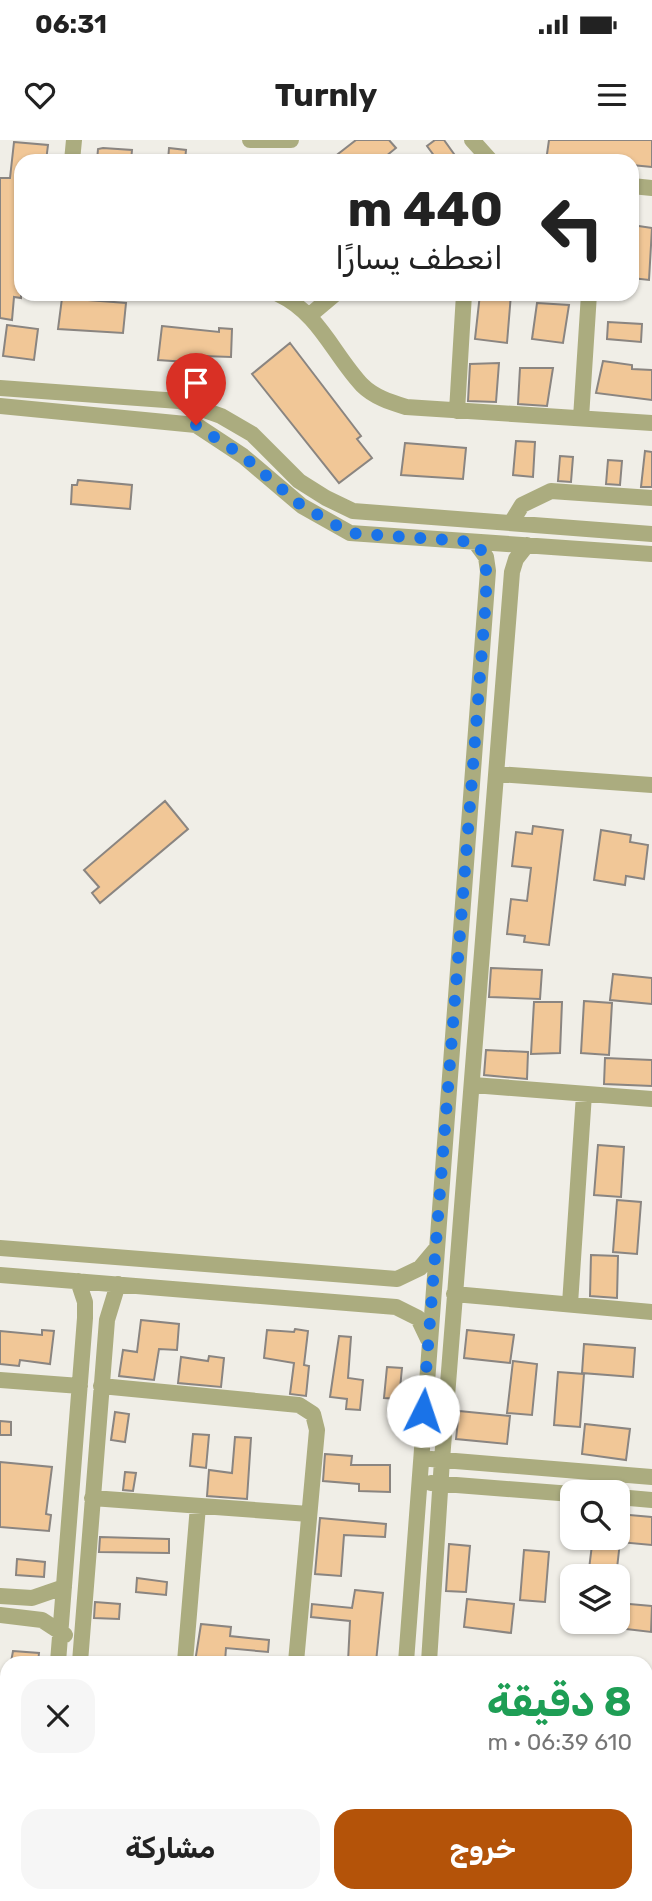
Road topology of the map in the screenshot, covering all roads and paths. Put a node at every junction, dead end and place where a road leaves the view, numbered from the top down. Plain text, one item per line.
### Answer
1 (250, 140) edge
2 (290, 140) edge
3 (472, 140) edge
4 (485, 154) edge
5 (294, 301) edge
6 (327, 301) edge
7 (464, 301) edge
8 (589, 301) edge
9 (310, 315) junction
10 (0, 388) edge
11 (78, 394) junction
12 (0, 406) edge
13 (457, 411) junction
14 (77, 412) junction
15 (581, 418) junction
16 (652, 423) edge
17 (652, 498) edge
18 (511, 523) junction
19 (652, 534) edge
20 (475, 542) junction
21 (527, 545) junction
22 (652, 554) edge
23 (497, 774) junction
24 (652, 785) edge
25 (473, 1084) junction
26 (584, 1094) junction
27 (652, 1099) edge
28 (0, 1248) edge
29 (436, 1249) junction
30 (281, 1270) junction
31 (0, 1275) edge
32 (78, 1281) junction
33 (118, 1284) junction
34 (454, 1294) junction
35 (278, 1297) junction
36 (570, 1304) junction
37 (652, 1312) edge
38 (85, 1318) junction
39 (107, 1320) junction
40 (428, 1339) junction
41 (0, 1380) edge
42 (102, 1386) junction
43 (80, 1387) junction
44 (420, 1458) junction
45 (442, 1460) junction
46 (652, 1477) edge
47 (418, 1482) junction
48 (440, 1483) junction
49 (560, 1493) edge
50 (92, 1498) junction
51 (630, 1498) edge
52 (652, 1500) edge
53 (198, 1506) junction
54 (309, 1514) junction
55 (64, 1587) junction
56 (0, 1596) edge
57 (32, 1598) junction
58 (0, 1615) edge
59 (30, 1617) junction
60 (61, 1635) junction
61 (82, 1637) junction
62 (59, 1656) edge
63 (80, 1656) edge
64 (186, 1656) edge
65 (297, 1656) edge
66 (406, 1656) edge
67 (429, 1656) edge

1 - 2 street
3 - 4 street
5 - 9 street
6 - 9 street
7 - 13 street
8 - 15 street
9 - 13 street
10 - 11 street
11 - 14 street
11 - 18 street
12 - 14 street
13 - 15 street
14 - 20 street
15 - 16 street
17 - 18 street
18 - 19 street
20 - 21 street
20 - 29 street
21 - 22 street
21 - 23 street
23 - 24 street
23 - 25 street
25 - 26 street
25 - 34 street
26 - 27 street
26 - 36 street
28 - 30 street
29 - 30 street
29 - 40 street
30 - 35 street
31 - 32 street
32 - 33 street
32 - 38 street
33 - 35 street
33 - 39 street
34 - 36 street
34 - 45 street
35 - 40 street
36 - 37 street
38 - 39 street
38 - 43 street
39 - 42 street
40 - 44 street
41 - 43 street
42 - 50 street
42 - 54 street
43 - 55 street
44 - 45 street
44 - 47 street
45 - 46 street
45 - 48 street
47 - 48 street
47 - 66 street
48 - 49 street
48 - 67 street
50 - 53 street
50 - 61 street
51 - 52 street
53 - 54 street
53 - 64 street
54 - 65 street
55 - 57 street
55 - 60 street
56 - 57 street
57 - 59 street
58 - 59 street
59 - 60 street
60 - 61 street
60 - 62 street
61 - 63 street

